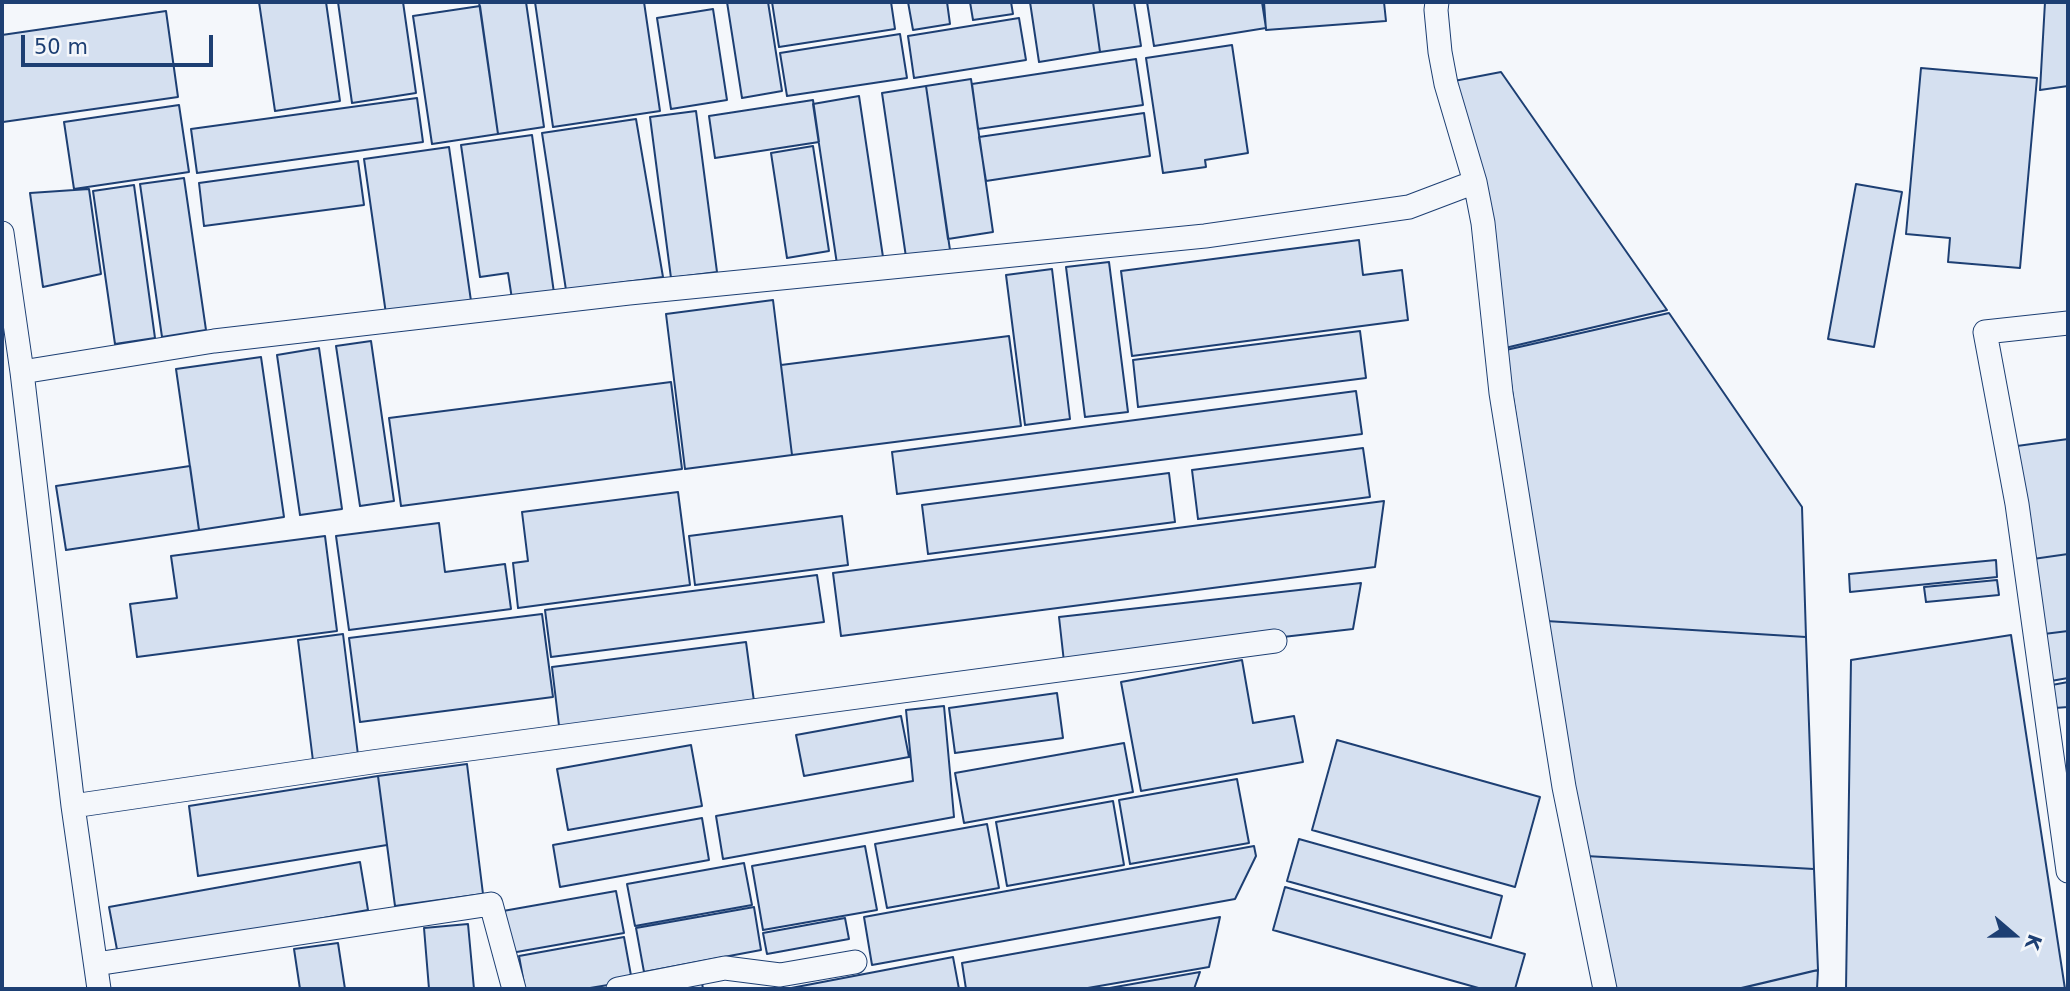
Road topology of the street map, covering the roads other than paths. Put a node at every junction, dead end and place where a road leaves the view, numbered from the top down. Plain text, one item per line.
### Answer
1 (1437, 2) edge
2 (1475, 182) junction
3 (2, 233) edge
4 (2068, 323) edge
5 (22, 372) junction
6 (1275, 641) dead end
7 (73, 806) junction
8 (2068, 870) edge
9 (855, 962) dead end
10 (96, 964) junction
11 (99, 989) edge
12 (514, 989) edge
13 (618, 989) edge
14 (1605, 989) edge

1 - 2 street
2 - 5 street
2 - 14 street
3 - 5 street
4 - 8 street
5 - 7 street
6 - 7 street
7 - 10 street
9 - 13 street
10 - 11 street
10 - 12 street

